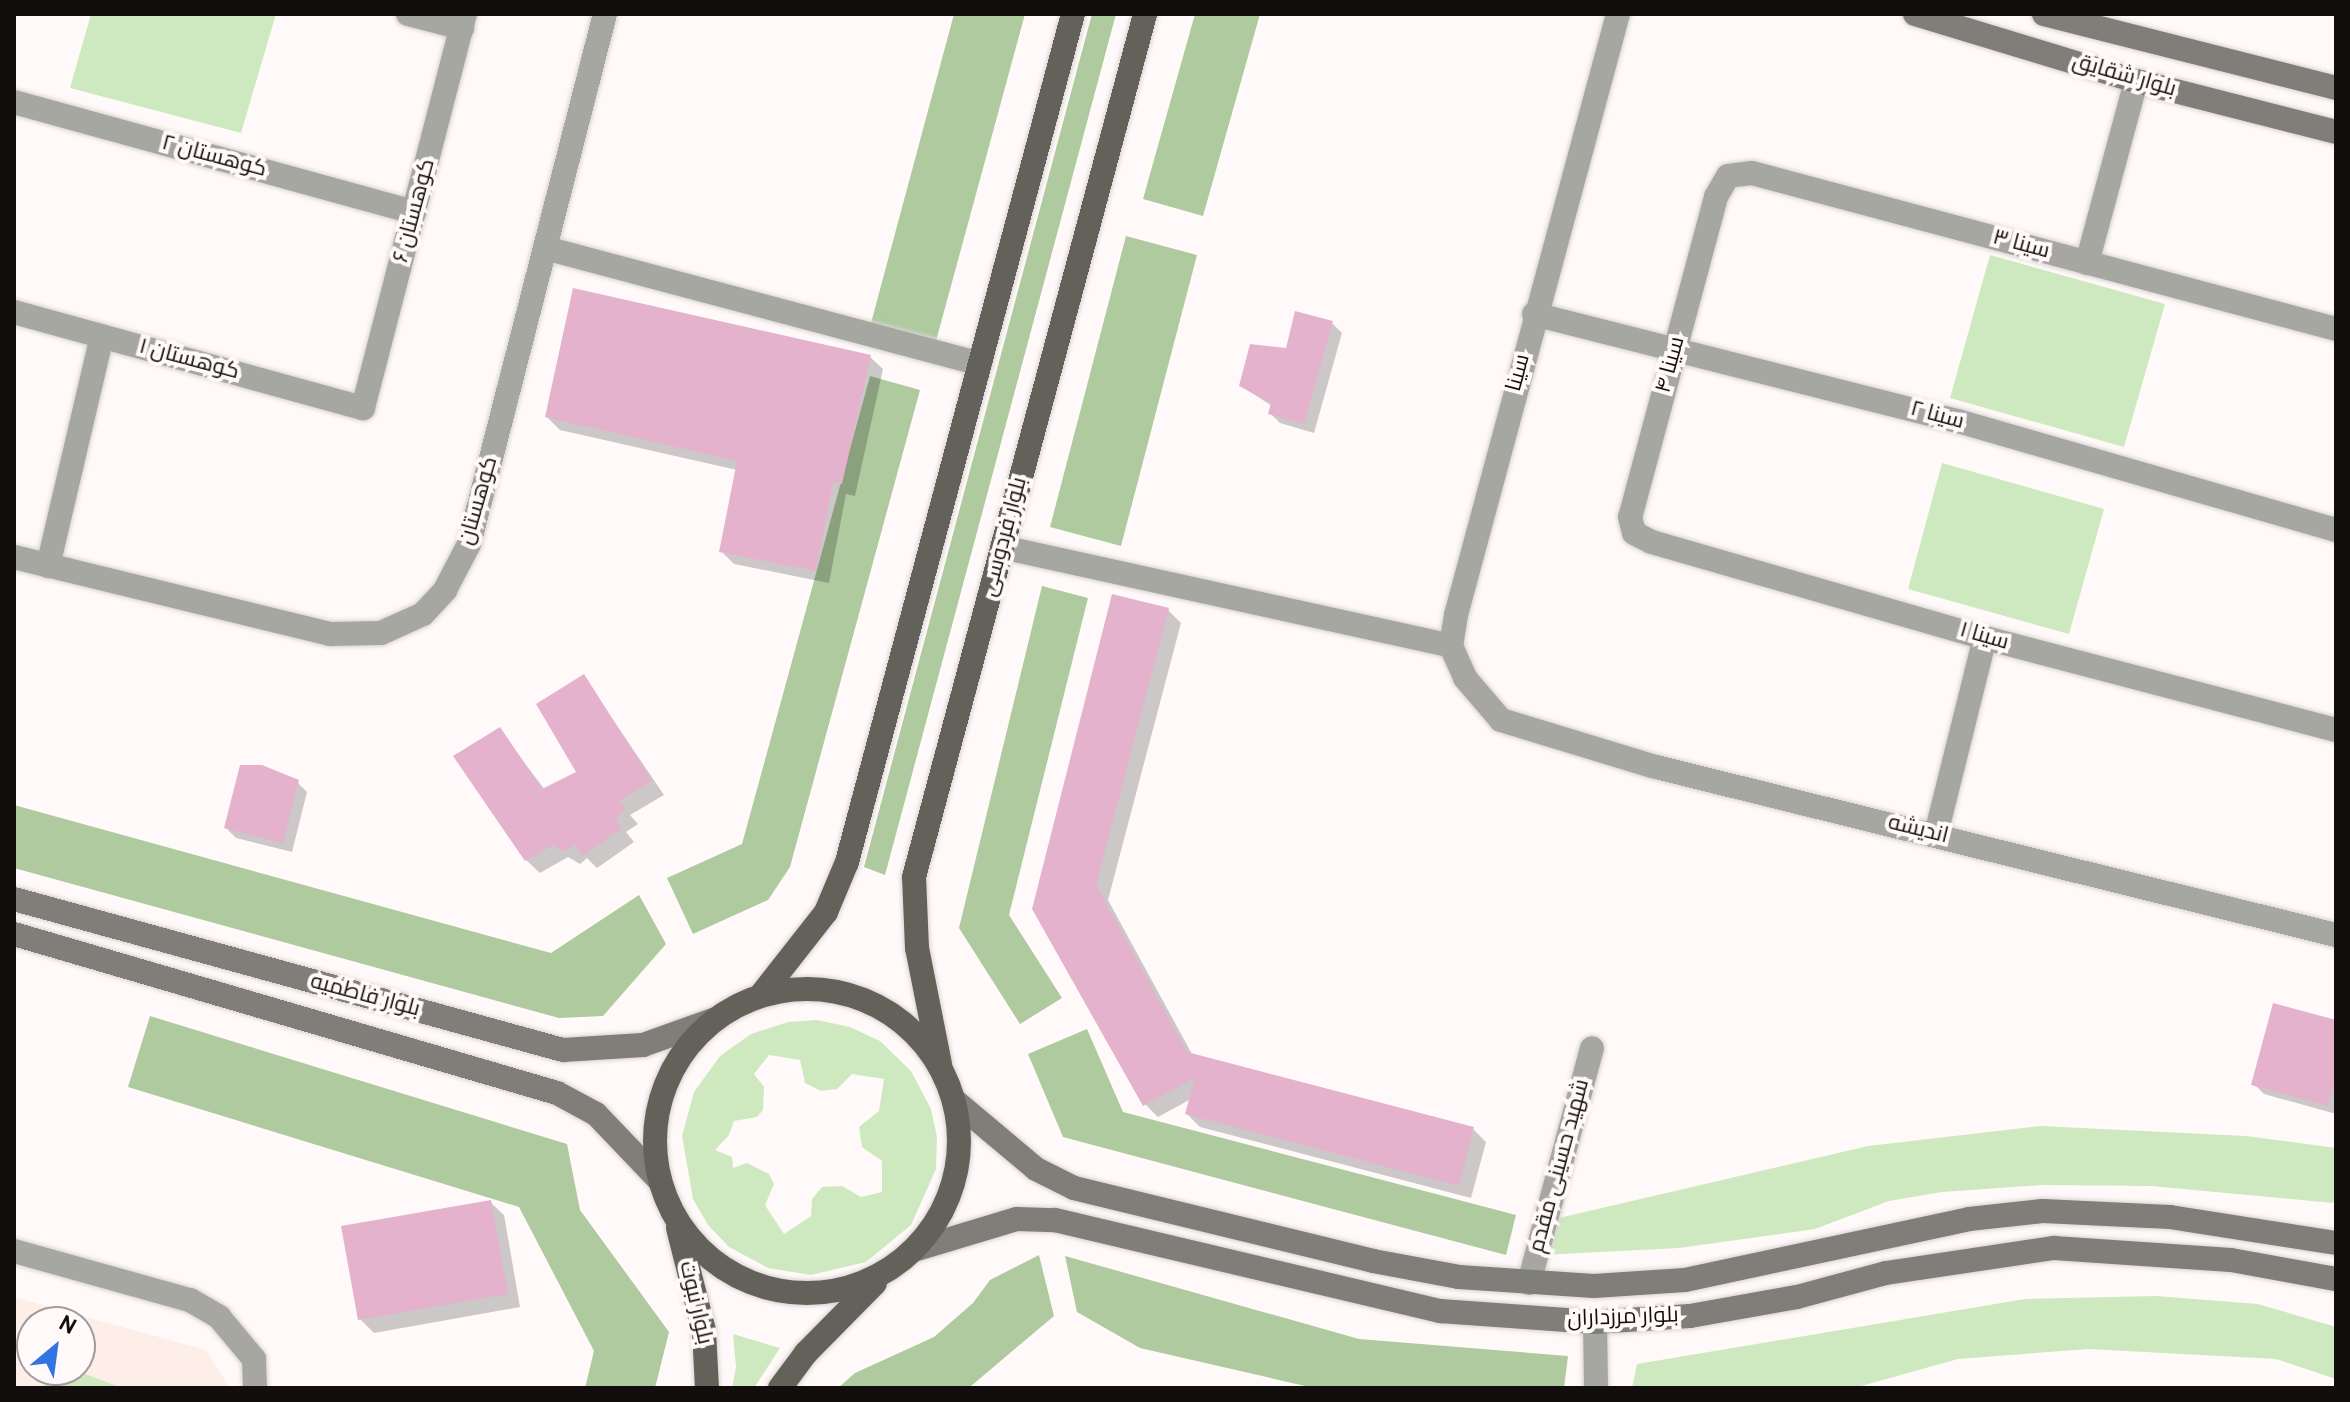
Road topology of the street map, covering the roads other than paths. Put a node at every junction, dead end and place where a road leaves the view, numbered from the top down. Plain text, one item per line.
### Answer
1 (408, 14) edge
2 (605, 14) edge
3 (1073, 14) edge
4 (1145, 14) edge
5 (1618, 14) edge
6 (1915, 14) edge
7 (2045, 14) edge
8 (464, 21) edge
9 (2146, 40) junction
10 (2136, 81) junction
11 (2336, 88) edge
12 (14, 102) edge
13 (2336, 132) edge
14 (1716, 197) joint
15 (414, 212) junction
16 (545, 248) junction
17 (2087, 263) junction
18 (14, 312) edge
19 (1534, 314) junction
20 (2336, 329) edge
21 (102, 336) junction
22 (1676, 347) junction
23 (980, 364) junction
24 (363, 408) joint
25 (2336, 530) edge
26 (1634, 533) joint
27 (1002, 547) junction
28 (14, 557) edge
29 (48, 566) junction
30 (1985, 638) junction
31 (1451, 646) junction
32 (2336, 730) edge
33 (1936, 834) junction
34 (14, 899) edge
35 (14, 934) edge
36 (2336, 935) edge
37 (761, 995) junction
38 (716, 1019) junction
39 (1592, 1048) dead end
40 (940, 1064) junction
41 (955, 1101) junction
42 (660, 1181) junction
43 (675, 1218) junction
44 (2336, 1243) edge
45 (917, 1249) junction
46 (14, 1251) edge
47 (885, 1273) junction
48 (2336, 1279) edge
49 (1529, 1283) junction
50 (1595, 1322) junction
51 (255, 1388) edge
52 (707, 1388) edge
53 (780, 1388) edge
54 (1596, 1388) edge

1 - 8 street
2 - 16 street, کوهستان
3 - 23 main road
4 - 27 main road, بلوار فردوسی
5 - 19 street, سینا
6 - 10 main road, بلوار شقایق
7 - 9 main road, بلوار شقایق
8 - 15 street, کوهستان ۶
9 - 10 main road
9 - 11 main road, بلوار شقایق
10 - 13 main road, بلوار شقایق
10 - 17 street
12 - 15 street, کوهستان ۲
14 - 17 street, سینا ۳
14 - 22 street, سینا ۴
15 - 24 street, کوهستان ۶
16 - 23 street
16 - 29 street, کوهستان
17 - 20 street, سینا ۳
18 - 21 street, کوهستان ۱
19 - 22 street, سینا ۲
19 - 31 street, سینا
21 - 24 street, کوهستان ۱
21 - 29 street
22 - 25 street, سینا ۲
22 - 26 street, سینا ۴
23 - 37 main road
26 - 30 street, سینا ۱
27 - 31 street
27 - 40 main road, بلوار فردوسی
28 - 29 street, کوهستان
30 - 32 street, سینا ۱
30 - 33 street
31 - 33 street, اندیشه
33 - 36 street, اندیشه
34 - 38 main road, بلوار فاطمیه
35 - 42 main road, بلوار فاطمیه
37 - 38 main road
37 - 40 main road
38 - 42 main road
39 - 49 street, شهید حسینی مقدم
40 - 41 main road
41 - 45 main road
41 - 49 main road, بلوار مرزداران
42 - 43 main road
43 - 47 main road
43 - 52 main road, بلوار نبوت
44 - 49 main road, بلوار مرزداران
45 - 47 main road
45 - 50 main road, بلوار مرزداران
46 - 51 street
47 - 53 main road
48 - 50 main road, بلوار مرزداران
50 - 54 street

